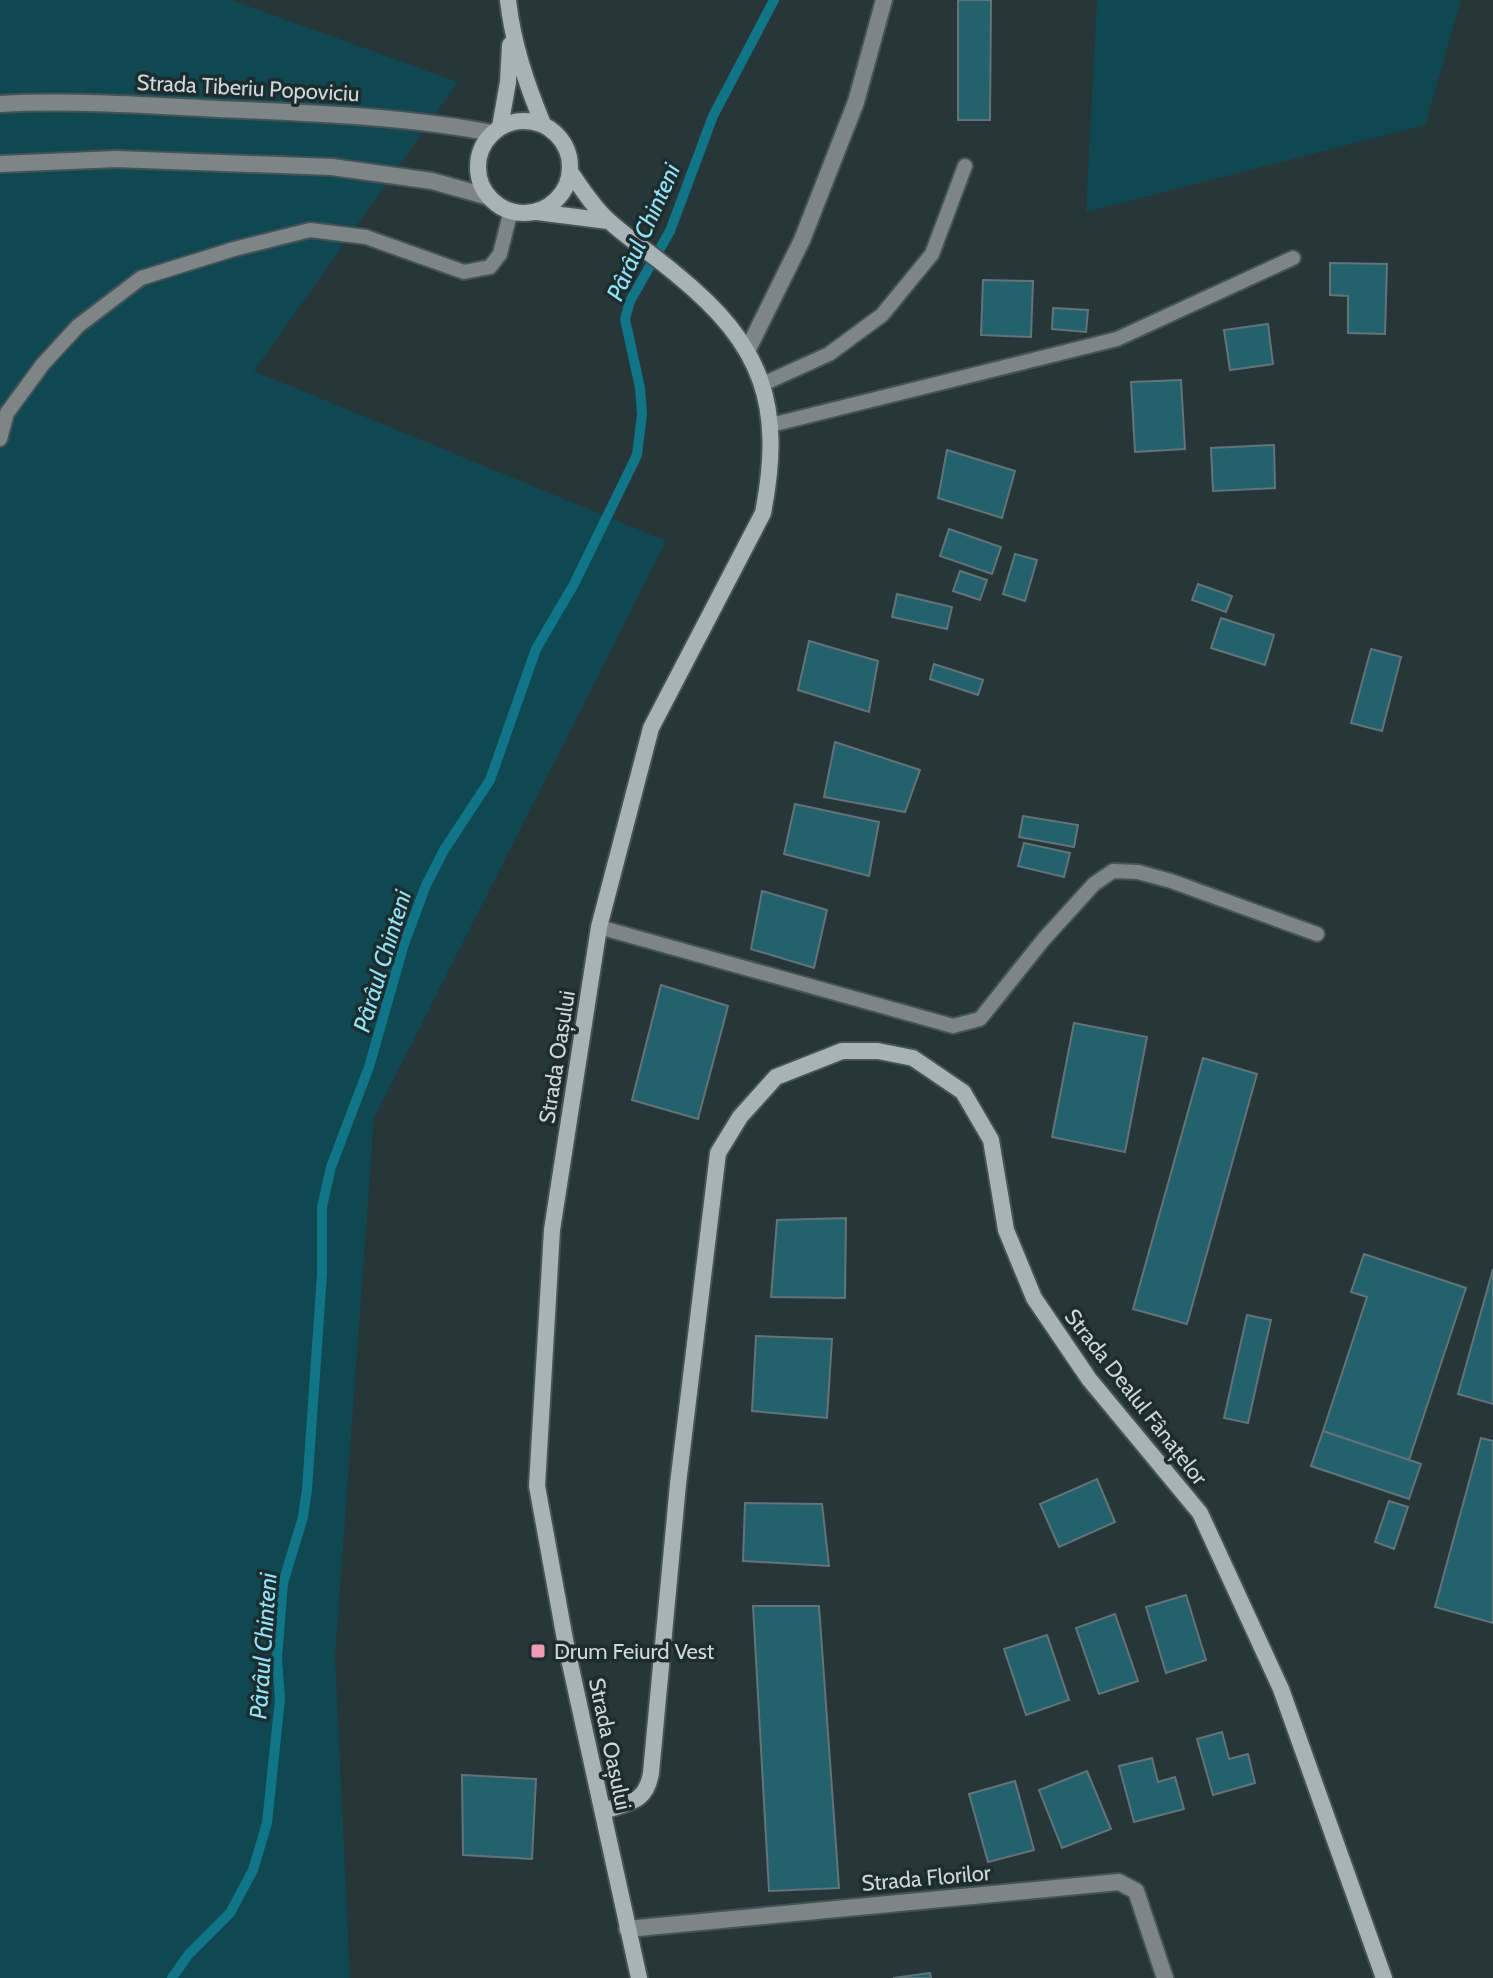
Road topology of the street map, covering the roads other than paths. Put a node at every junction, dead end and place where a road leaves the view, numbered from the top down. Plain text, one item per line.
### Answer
1 (508, 0) edge
2 (884, 0) edge
3 (511, 27) junction
4 (0, 104) edge
5 (543, 124) junction
6 (496, 130) junction
7 (0, 164) edge
8 (965, 166) dead end
9 (571, 173) junction
10 (489, 197) junction
11 (511, 210) junction
12 (537, 212) junction
13 (613, 224) junction
14 (1293, 258) dead end
15 (747, 351) junction
16 (763, 384) junction
17 (771, 425) junction
18 (0, 439) edge
19 (599, 927) junction
20 (1317, 934) dead end
21 (603, 1811) junction
22 (627, 1929) junction
23 (639, 1978) edge
24 (1165, 1978) edge
25 (1384, 1978) edge

1 - 3 main road
2 - 15 street
3 - 5 main road
3 - 6 main road
4 - 6 street, Strada Tiberiu Popoviciu
5 - 6 main road
5 - 9 main road
6 - 10 main road
7 - 10 street
8 - 16 lane
9 - 12 main road
9 - 13 main road, Strada Oașului
10 - 11 main road
11 - 12 main road
11 - 18 lane
12 - 13 main road
13 - 15 main road, Strada Oașului
14 - 17 lane
15 - 16 main road, Strada Oașului
16 - 17 main road, Strada Oașului
17 - 19 main road, Strada Oașului
19 - 20 lane
19 - 21 main road, Strada Oașului
21 - 22 main road, Strada Oașului
21 - 25 main road, Strada Dealul Fânațelor
22 - 23 main road, Strada Oașului
22 - 24 street, Strada Florilor

